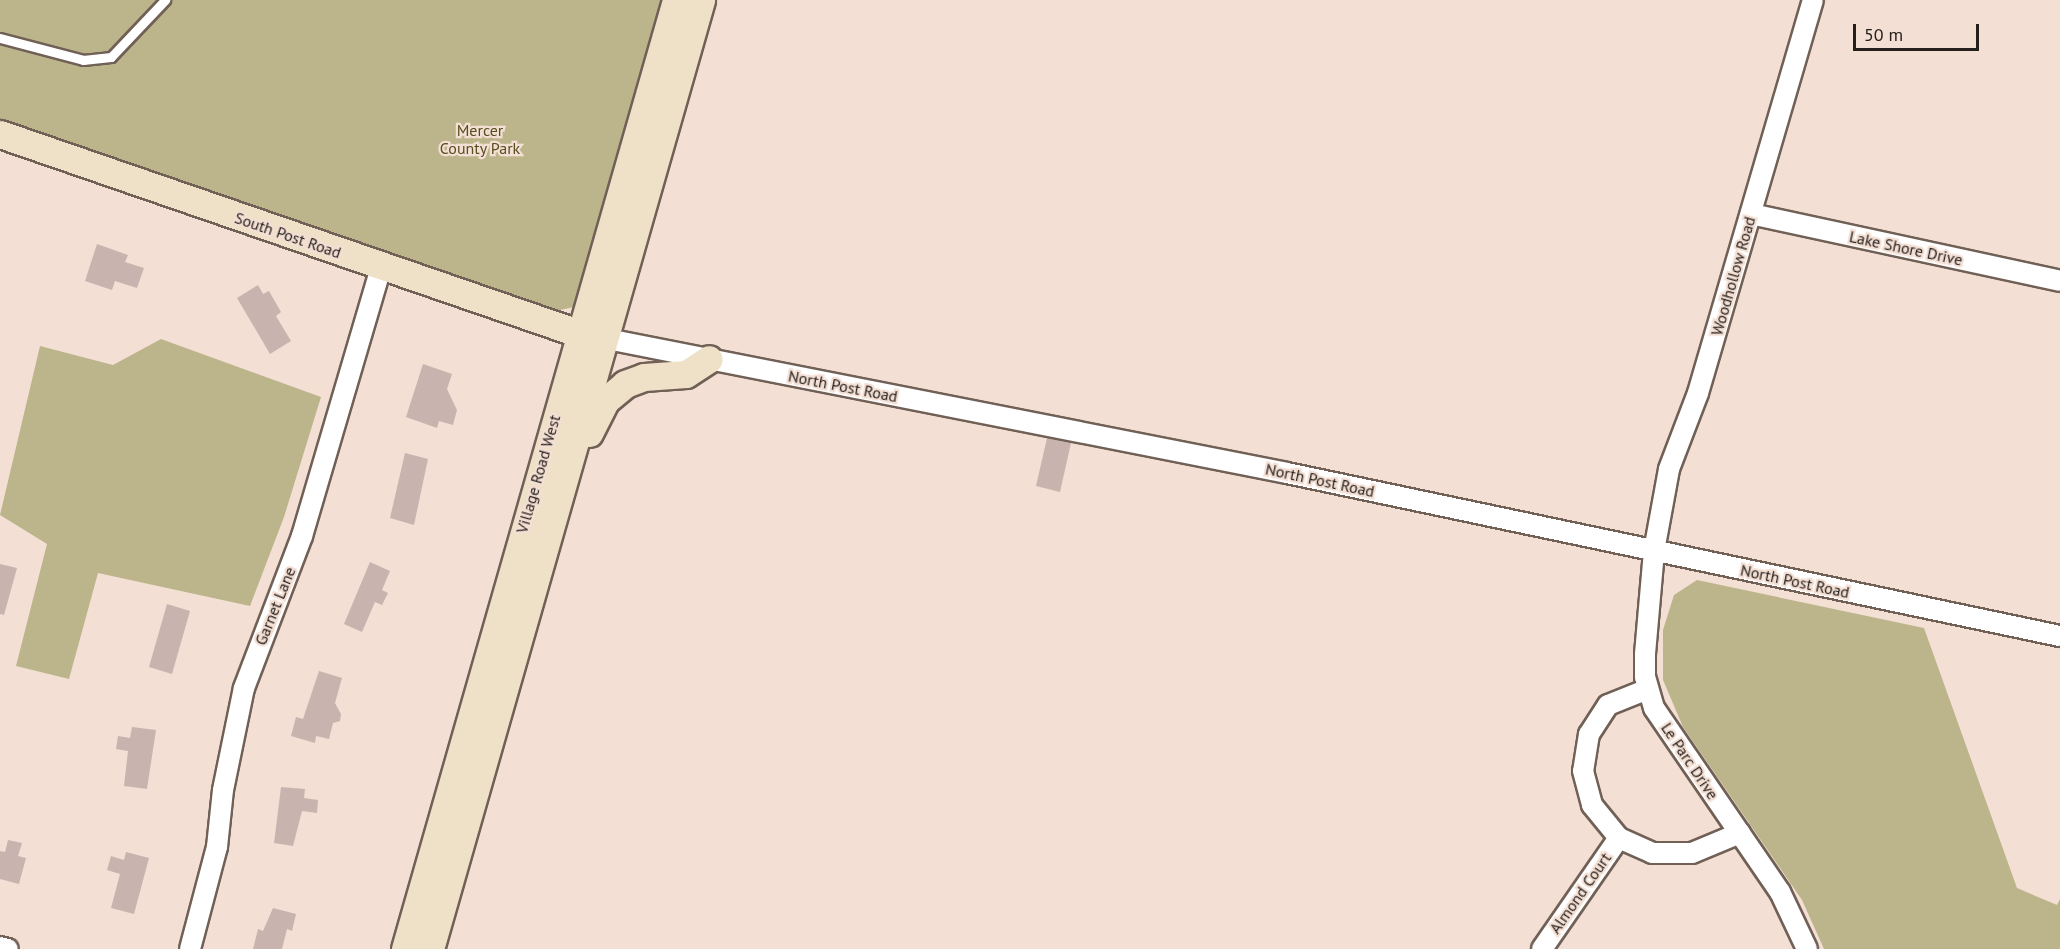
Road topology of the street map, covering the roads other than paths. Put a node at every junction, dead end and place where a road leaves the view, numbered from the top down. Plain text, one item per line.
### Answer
1 (165, 0) edge
2 (676, 0) edge
3 (701, 0) edge
4 (1813, 0) edge
5 (0, 38) edge
6 (0, 134) edge
7 (1751, 214) junction
8 (381, 267) junction
9 (2060, 281) edge
10 (590, 336) junction
11 (709, 359) junction
12 (1654, 551) junction
13 (2060, 636) edge
14 (1648, 689) junction
15 (464, 831) junction
16 (1740, 833) junction
17 (1619, 837) junction
18 (0, 946) edge
19 (8, 949) edge
20 (190, 949) edge
21 (405, 949) edge
22 (430, 949) edge
23 (1542, 949) edge
24 (1807, 949) edge

1 - 5 lane
2 - 10 main road, Village Road West
3 - 10 main road, Village Road West
4 - 7 street, Woodhollow Road
6 - 8 main road, South Post Road
7 - 9 street, Lake Shore Drive
7 - 12 street, Woodhollow Road
8 - 10 main road, South Post Road
8 - 20 street, Garnet Lane
10 - 11 street, North Post Road
10 - 15 main road, Village Road West
10 - 21 main road, Village Road West
11 - 12 street, North Post Road
11 - 15 main road
12 - 13 street, North Post Road
12 - 14 street, Le Parc Drive
14 - 16 street, Le Parc Drive
14 - 17 street
15 - 22 main road, Village Road West
16 - 17 street
16 - 24 street, Le Parc Drive
17 - 23 street, Almond Court
18 - 19 street

